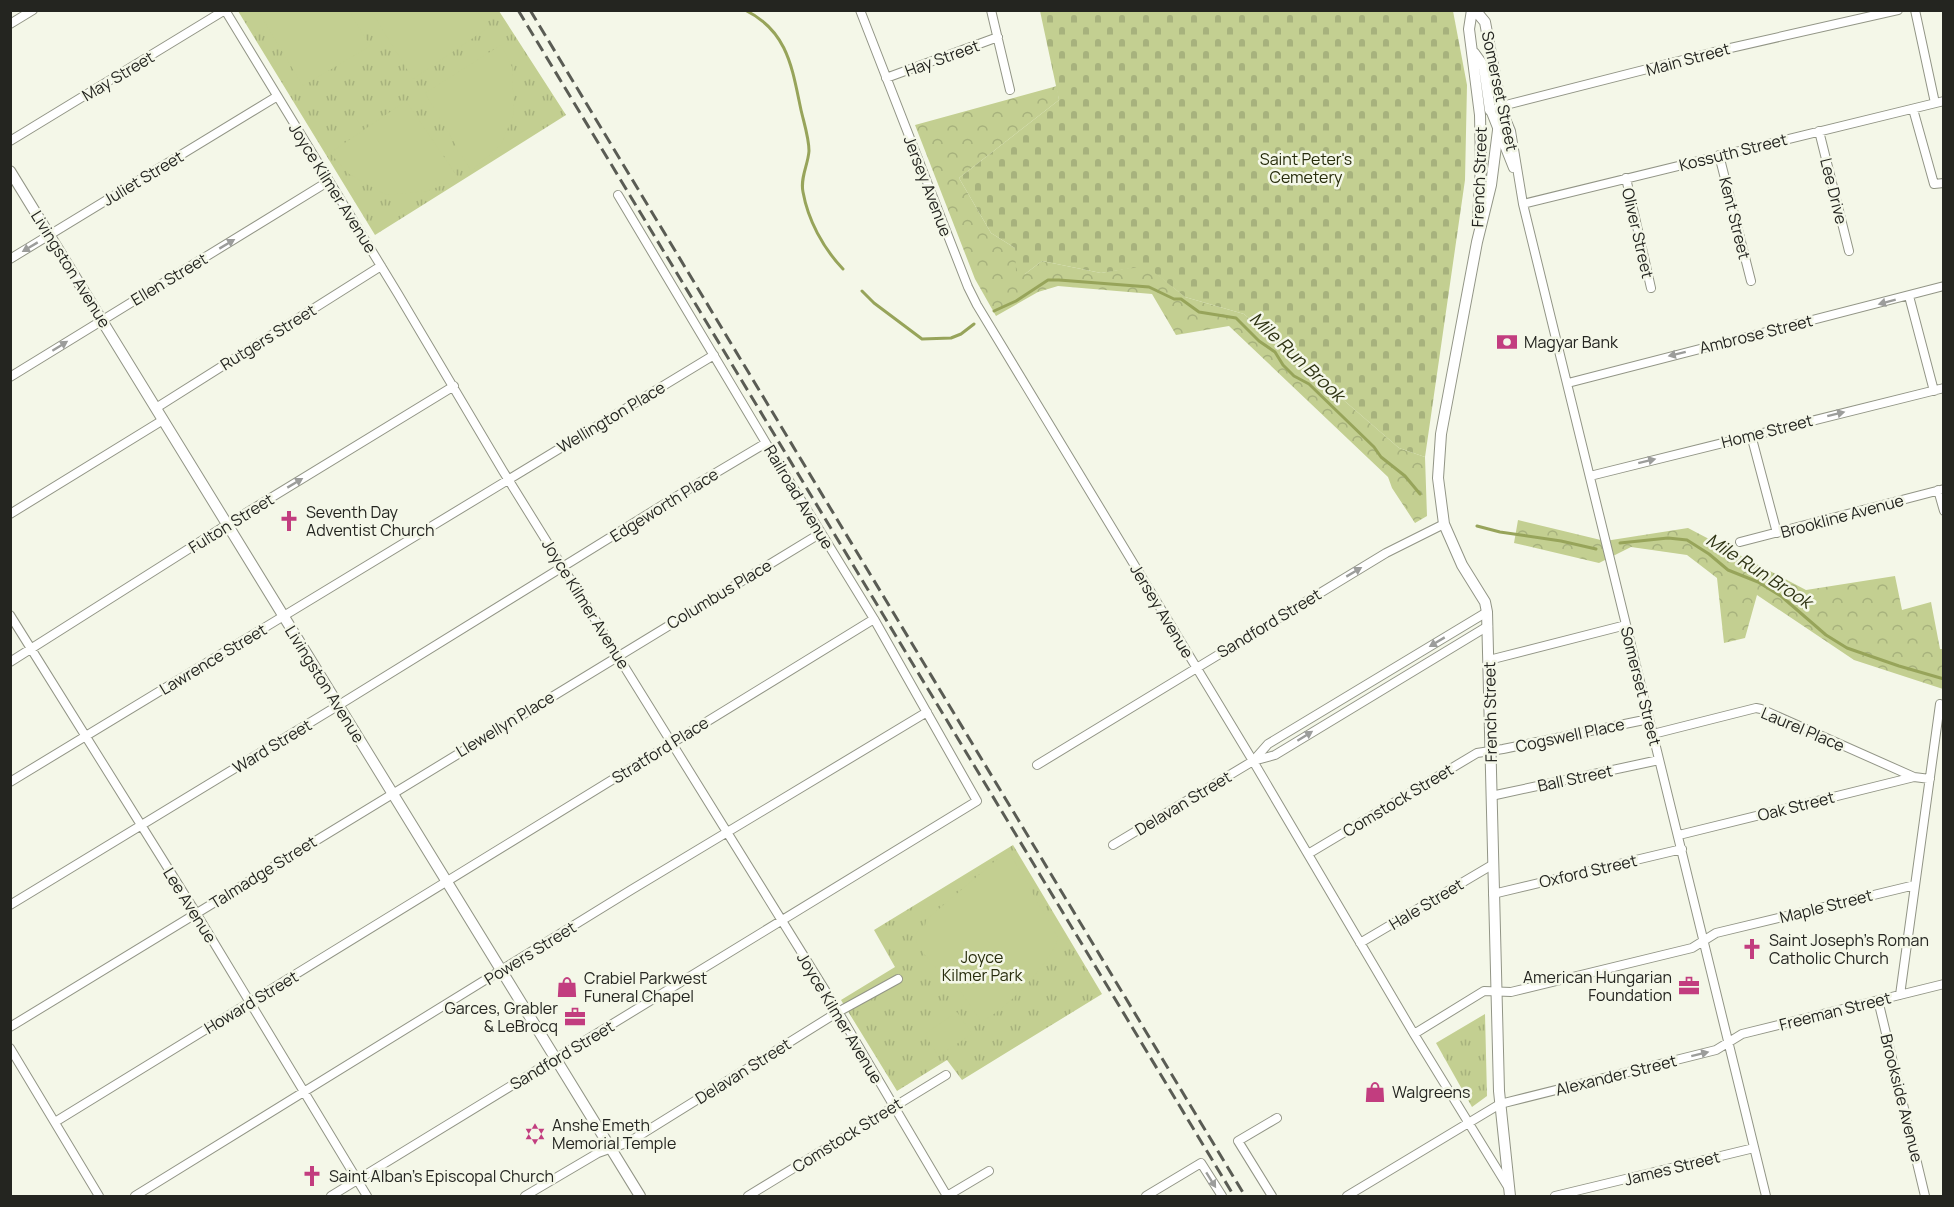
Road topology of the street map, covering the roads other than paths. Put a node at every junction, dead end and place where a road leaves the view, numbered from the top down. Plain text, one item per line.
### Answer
1 (33, 10) edge
2 (225, 10) edge
3 (860, 10) edge
4 (991, 10) edge
5 (1474, 10) edge
6 (1898, 10) edge
7 (1915, 10) edge
8 (10, 24) edge
9 (998, 37) junction
10 (886, 78) junction
11 (1010, 90) dead end
12 (276, 97) junction
13 (1939, 102) edge
14 (1913, 109) junction
15 (1490, 110) junction
16 (1819, 131) junction
17 (1498, 132) junction
18 (10, 141) edge
19 (1719, 155) junction
20 (10, 171) edge
21 (1516, 176) junction
22 (1626, 178) junction
23 (329, 181) junction
24 (1944, 183) edge
25 (618, 195) dead end
26 (1523, 204) junction
27 (50, 235) junction
28 (1477, 242) junction
29 (1849, 250) dead end
30 (10, 259) edge
31 (381, 267) junction
32 (1751, 281) dead end
33 (1944, 286) edge
34 (1651, 288) dead end
35 (1909, 296) junction
36 (102, 320) junction
37 (714, 355) junction
38 (10, 376) edge
39 (1568, 383) junction
40 (454, 387) junction
41 (1944, 388) edge
42 (1934, 391) junction
43 (156, 408) junction
44 (163, 420) junction
45 (1751, 435) junction
46 (766, 443) junction
47 (1590, 476) junction
48 (509, 479) junction
49 (1941, 490) edge
50 (1944, 511) edge
51 (10, 514) edge
52 (228, 524) junction
53 (1444, 524) junction
54 (821, 533) junction
55 (1777, 533) junction
56 (1740, 542) dead end
57 (563, 567) junction
58 (1487, 612) junction
59 (10, 615) edge
60 (284, 616) junction
61 (874, 619) junction
62 (1626, 625) junction
63 (1488, 626) junction
64 (31, 649) junction
65 (618, 656) junction
66 (1489, 660) junction
67 (10, 662) edge
68 (1196, 668) junction
69 (1356, 691) junction
70 (1363, 701) junction
71 (1940, 704) dead end
72 (339, 705) junction
73 (927, 712) junction
74 (1649, 719) junction
75 (1653, 734) junction
76 (86, 735) junction
77 (671, 743) junction
78 (1490, 751) junction
79 (1934, 757) junction
80 (1944, 758) edge
81 (1659, 760) junction
82 (1253, 761) junction
83 (1036, 765) dead end
84 (1914, 777) junction
85 (1930, 779) junction
86 (10, 782) edge
87 (392, 792) junction
88 (1491, 796) junction
89 (976, 801) joint
90 (141, 826) junction
91 (727, 833) junction
92 (1679, 835) junction
93 (1113, 845) dead end
94 (1682, 849) junction
95 (1308, 854) junction
96 (1492, 865) junction
97 (448, 882) junction
98 (1915, 885) junction
99 (1493, 894) junction
100 (10, 905) edge
101 (196, 914) junction
102 (782, 921) junction
103 (1704, 940) junction
104 (1360, 944) junction
105 (502, 970) junction
106 (898, 980) dead end
107 (1944, 984) edge
108 (1496, 992) junction
109 (1900, 995) junction
110 (1878, 1000) junction
111 (249, 1003) junction
112 (838, 1012) junction
113 (10, 1027) edge
114 (1414, 1034) junction
115 (1729, 1042) junction
116 (10, 1048) edge
117 (556, 1058) junction
118 (946, 1075) dead end
119 (305, 1092) junction
120 (1500, 1104) junction
121 (892, 1107) junction
122 (1278, 1118) dead end
123 (55, 1122) junction
124 (1469, 1122) junction
125 (1754, 1148) junction
126 (611, 1149) junction
127 (989, 1171) dead end
128 (357, 1180) junction
129 (1510, 1193) edge
130 (947, 1196) edge
131 (99, 1197) edge
132 (135, 1197) edge
133 (331, 1197) edge
134 (367, 1197) edge
135 (525, 1197) edge
136 (640, 1197) edge
137 (748, 1197) edge
138 (1146, 1197) edge
139 (1222, 1197) edge
140 (1272, 1197) edge
141 (1347, 1197) edge
142 (1555, 1197) edge
143 (1766, 1197) edge
144 (1925, 1197) edge

1 - 8 street
2 - 12 street, Joyce Kilmer Avenue
2 - 18 street, May Street
3 - 10 street, Jersey Avenue
4 - 9 street
5 - 15 main road, Somerset Street
5 - 15 main road, Somerset Street
6 - 15 street, Main Street
7 - 13 street
9 - 10 street, Hay Street
9 - 11 street
10 - 68 street, Jersey Avenue
12 - 23 street, Joyce Kilmer Avenue
12 - 27 street, Juliet Street
13 - 14 street, Kossuth Street
14 - 16 street, Kossuth Street
14 - 24 street
15 - 17 main road, French Street
15 - 21 street, Somerset Street
15 - 28 main road, French Street
16 - 19 street, Kossuth Street
16 - 29 street, Lee Drive
17 - 21 street, Somerset Street
17 - 28 main road, French Street
19 - 22 street, Kossuth Street
19 - 32 street, Kent Street
20 - 27 main road, Livingston Avenue
21 - 26 street, Somerset Street
22 - 26 street, Kossuth Street
22 - 34 street, Oliver Street
23 - 31 street, Joyce Kilmer Avenue
36 -> 23 street, Ellen Street
25 - 37 street, Railroad Avenue
26 - 39 street, Somerset Street
27 -> 30 street, Juliet Street
27 - 36 main road, Livingston Avenue
28 - 53 main road, French Street
31 - 40 street, Joyce Kilmer Avenue
31 - 43 street, Rutgers Street
33 - 35 street, Ambrose Street
35 -> 39 street, Ambrose Street
35 - 42 street
38 -> 36 street, Ellen Street
36 - 43 main road, Livingston Avenue
37 - 46 street, Railroad Avenue
37 - 48 street, Wellington Place
39 - 47 street, Somerset Street
40 - 48 street, Joyce Kilmer Avenue
52 -> 40 street, Fulton Street
41 - 42 street, Home Street
45 -> 42 street, Home Street
43 - 44 main road, Livingston Avenue
44 - 51 street
44 - 52 main road, Livingston Avenue
47 -> 45 street, Home Street
45 - 55 street
46 - 54 street, Railroad Avenue
46 - 57 street, Edgeworth Place
47 - 62 street, Somerset Street
48 - 57 street, Joyce Kilmer Avenue
48 - 60 street, Lawrence Street
49 - 50 street
49 - 55 street, Brookline Avenue
52 - 60 main road, Livingston Avenue
52 - 64 street, Fulton Street
53 - 58 main road, French Street
68 -> 53 street, Sandford Street
54 - 61 street, Railroad Avenue
54 - 65 street, Columbus Place
55 - 56 street, Brookline Avenue
57 - 65 street, Joyce Kilmer Avenue
57 - 72 street, Ward Street
58 - 63 main road, French Street
58 -> 69 street, Delavan Street
59 - 64 street, Lee Avenue
60 - 72 main road, Livingston Avenue
60 - 76 street, Lawrence Street
61 - 73 street, Railroad Avenue
61 - 77 street, Stratford Place
62 - 66 street
62 - 74 street, Somerset Street
63 - 66 main road, French Street
63 - 70 street, Delavan Street
64 - 67 street, Fulton Street
64 - 76 street, Lee Avenue
65 - 77 street, Joyce Kilmer Avenue
65 - 87 street, Llewellyn Place
66 - 78 main road, French Street
68 - 82 street, Jersey Avenue
68 - 83 street, Sandford Street
69 - 70 street
69 - 82 street, Delavan Street
82 -> 70 street, Delavan Street
71 - 79 street
72 - 87 main road, Livingston Avenue
72 - 90 street, Ward Street
73 - 89 street, Railroad Avenue
73 - 91 street, Powers Street
74 - 75 street, Somerset Street
74 - 78 street, Cogswell Place
75 - 81 street, Somerset Street
75 - 84 street, Laurel Place
76 - 86 street, Lawrence Street
76 - 90 street, Lee Avenue
77 - 91 street, Joyce Kilmer Avenue
77 - 97 street, Stratford Place
78 - 88 main road, French Street
78 - 95 street, Comstock Street
79 - 80 street
79 - 85 street
81 - 88 street, Ball Street
81 - 92 street, Somerset Street
82 - 93 street, Delavan Street
82 - 95 street, Jersey Avenue
84 - 85 street
84 - 92 street, Oak Street
85 - 98 street
87 - 97 main road, Livingston Avenue
87 - 101 street, Talmadge Street
88 - 96 main road, French Street
89 - 102 street, Sandford Street
90 - 100 street, Ward Street
90 - 101 street, Lee Avenue
91 - 102 street, Joyce Kilmer Avenue
91 - 105 street, Powers Street
92 - 94 street, Somerset Street
94 - 99 street, Oxford Street
94 - 103 street, Somerset Street
95 - 104 street, Jersey Avenue
96 - 99 main road, French Street
96 - 104 street, Hale Street
97 - 105 main road, Livingston Avenue
97 - 111 street, Howard Street
98 - 103 street, Maple Street
98 - 109 street
99 - 108 main road, French Street
101 - 111 street, Lee Avenue
101 - 113 street, Talmadge Street
102 - 112 street, Joyce Kilmer Avenue
102 - 117 street, Sandford Street
103 - 108 street, Maple Street
103 - 115 street, Somerset Street
104 - 114 street, Jersey Avenue
105 - 117 main road, Livingston Avenue
105 - 119 street, Powers Street
106 - 112 street, Delavan Street
107 - 109 street, Freeman Street
108 - 114 street, Maple Street
108 - 120 main road, French Street
109 - 110 street, Freeman Street
110 - 115 street, Freeman Street
110 - 144 street, Brookside Avenue
111 - 119 street, Lee Avenue
111 - 123 street, Howard Street
112 - 121 street, Joyce Kilmer Avenue
112 - 126 street, Delavan Street
114 - 124 street, Jersey Avenue
120 -> 115 street, Alexander Street
115 - 125 street, Somerset Street
116 - 123 street
117 - 126 main road, Livingston Avenue
117 - 128 street, Sandford Street
118 - 121 street, Comstock Street
119 - 128 street, Lee Avenue
119 - 132 street, Powers Street
120 - 124 street, Alexander Street
120 - 129 main road, French Street
121 - 130 street, Joyce Kilmer Avenue
121 - 137 street, Comstock Street
122 - 140 street
123 - 131 street
124 - 129 street, Jersey Avenue
124 - 141 street, Alexander Street
125 - 142 street, James Street
125 - 143 street, Somerset Street
126 - 135 street, Delavan Street
126 - 136 main road, Livingston Avenue
127 - 130 street
128 - 133 street, Sandford Street
128 - 134 street, Lee Avenue
138 -> 139 street

